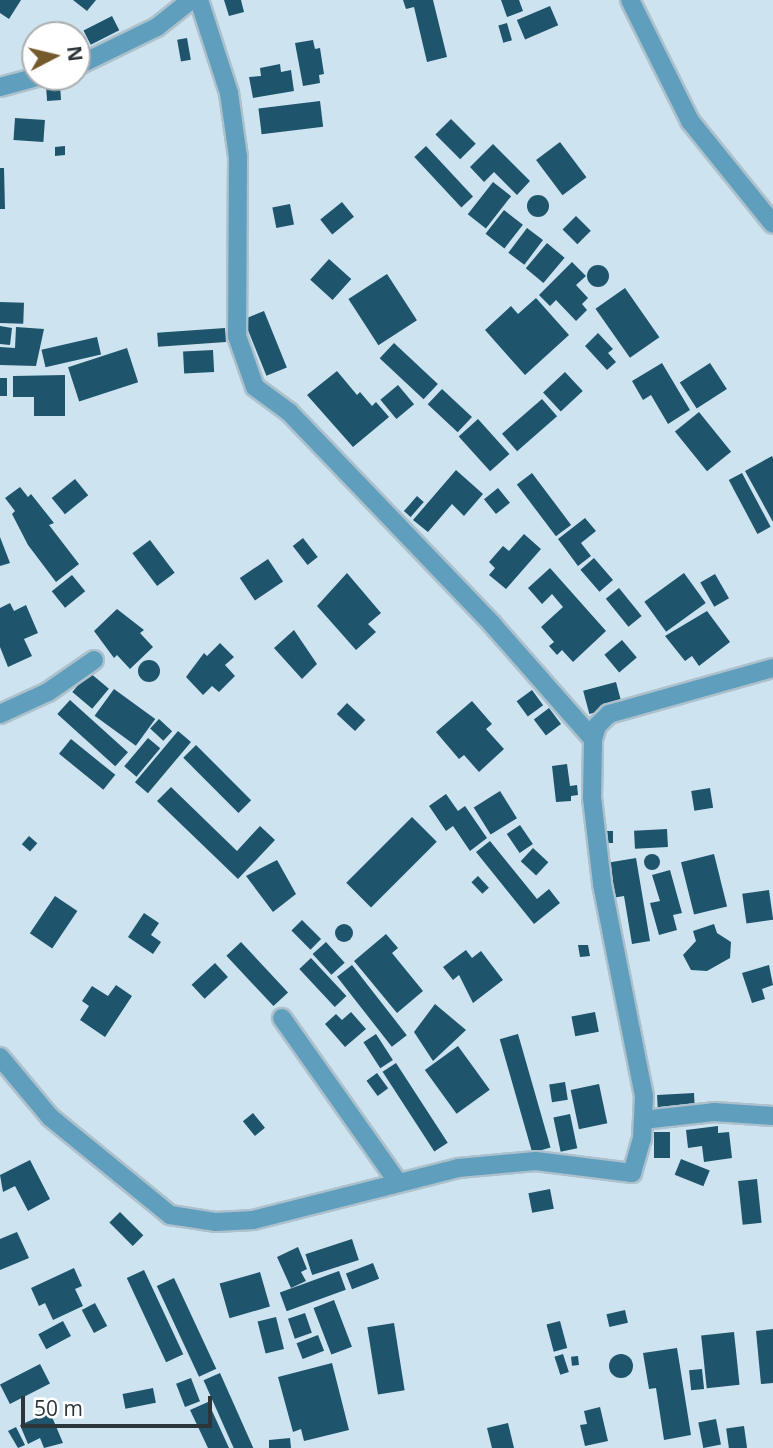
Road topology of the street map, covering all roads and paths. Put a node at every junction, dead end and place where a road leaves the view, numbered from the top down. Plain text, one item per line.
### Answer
1 (191, 0) edge
2 (199, 0) edge
3 (629, 0) edge
4 (91, 59) edge
5 (21, 81) edge
6 (0, 87) edge
7 (773, 224) edge
8 (94, 660) dead end
9 (773, 668) edge
10 (0, 714) edge
11 (593, 739) junction
12 (282, 1018) dead end
13 (0, 1057) edge
14 (773, 1115) edge
15 (643, 1120) junction
16 (397, 1181) junction

1 - 4 street
2 - 11 street
3 - 7 street
5 - 6 street
8 - 10 street
9 - 11 street
11 - 15 street
12 - 16 street
13 - 16 street
14 - 15 street
15 - 16 street

